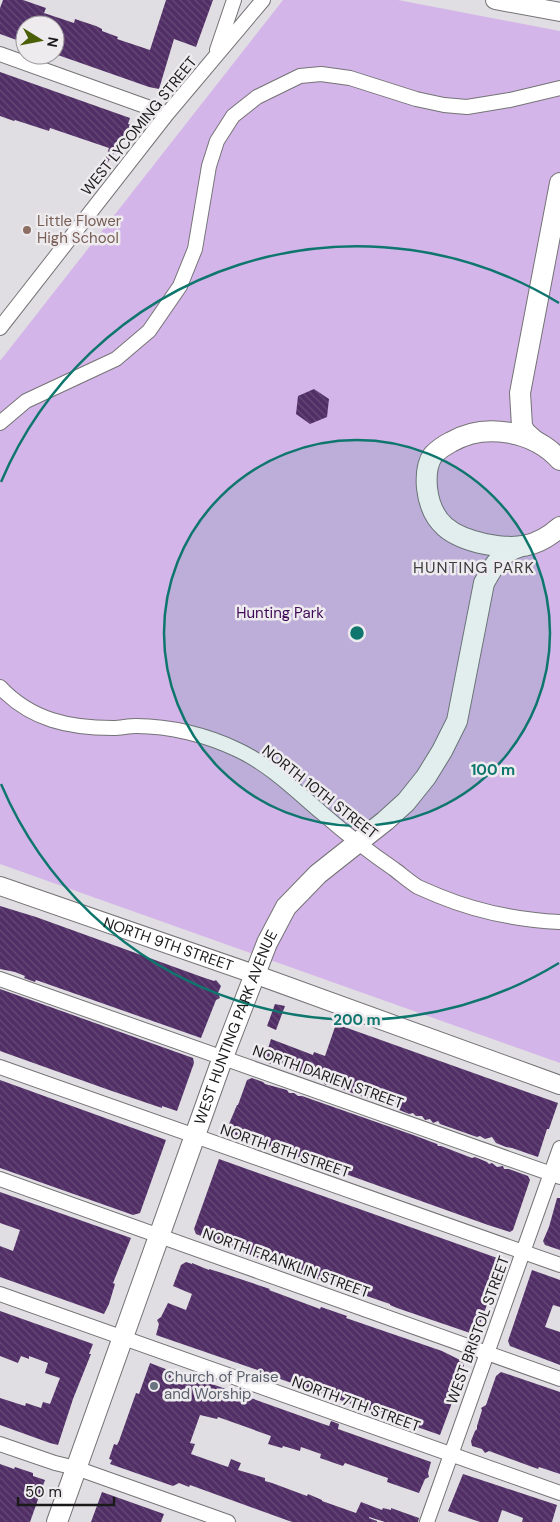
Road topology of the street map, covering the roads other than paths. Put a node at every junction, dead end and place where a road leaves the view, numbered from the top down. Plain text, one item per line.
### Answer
1 (234, 0) edge
2 (263, 0) edge
3 (496, 0) edge
4 (560, 12) edge
5 (0, 54) edge
6 (211, 62) junction
7 (560, 88) edge
8 (167, 114) junction
9 (560, 183) edge
10 (0, 328) edge
11 (520, 392) junction
12 (0, 423) edge
13 (485, 432) junction
14 (535, 441) junction
15 (560, 460) edge
16 (560, 527) edge
17 (460, 537) junction
18 (518, 547) junction
19 (484, 583) junction
20 (0, 687) edge
21 (358, 843) junction
22 (0, 886) edge
23 (560, 922) edge
24 (254, 974) junction
25 (0, 979) edge
26 (223, 1057) junction
27 (0, 1067) edge
28 (560, 1085) edge
29 (195, 1136) junction
30 (560, 1148) edge
31 (556, 1175) edge
32 (0, 1179) edge
33 (160, 1236) junction
34 (523, 1252) junction
35 (560, 1265) edge
36 (0, 1294) edge
37 (122, 1338) junction
38 (487, 1353) junction
39 (560, 1379) edge
40 (0, 1444) edge
41 (451, 1454) junction
42 (76, 1468) junction
43 (560, 1493) edge
44 (57, 1522) edge
45 (228, 1522) edge
46 (427, 1522) edge

1 - 6 street, WEST LYCOMING STREET
2 - 6 street, WEST LYCOMING STREET
3 - 4 street
5 - 8 street
6 - 8 street, WEST LYCOMING STREET
7 - 12 street
8 - 10 street, WEST LYCOMING STREET
9 - 11 main road, WEST HUNTING PARK AVENUE
11 - 13 main road, WEST HUNTING PARK AVENUE
11 - 14 main road, WEST HUNTING PARK AVENUE
13 - 14 main road, WEST HUNTING PARK AVENUE
13 - 17 main road, WEST HUNTING PARK AVENUE
14 - 15 main road, WEST HUNTING PARK AVENUE
16 - 18 main road, WEST HUNTING PARK AVENUE
17 - 18 main road, WEST HUNTING PARK AVENUE
17 - 19 main road, WEST HUNTING PARK AVENUE
18 - 19 main road, WEST HUNTING PARK AVENUE
19 - 21 main road, WEST HUNTING PARK AVENUE
20 - 21 street, NORTH 10TH STREET
21 - 23 street, NORTH 10TH STREET
21 - 24 main road, WEST HUNTING PARK AVENUE
22 - 24 street, NORTH 9TH STREET
24 - 26 main road, WEST HUNTING PARK AVENUE
24 - 28 street, NORTH 9TH STREET
25 - 26 street, NORTH DARIEN STREET
26 - 29 main road, WEST HUNTING PARK AVENUE
26 - 31 street, NORTH DARIEN STREET
27 - 29 street, NORTH 8TH STREET
29 - 33 main road, WEST HUNTING PARK AVENUE
29 - 34 street, NORTH 8TH STREET
30 - 31 street, WEST BRISTOL STREET
31 - 34 street, WEST BRISTOL STREET
32 - 33 street, NORTH FRANKLIN STREET
33 - 37 main road, WEST HUNTING PARK AVENUE
33 - 38 street, NORTH FRANKLIN STREET
34 - 35 street, NORTH 8TH STREET
34 - 38 street, WEST BRISTOL STREET
36 - 37 street, NORTH 7TH STREET
37 - 41 street, NORTH 7TH STREET
37 - 42 main road, WEST HUNTING PARK AVENUE
38 - 39 street, NORTH FRANKLIN STREET
38 - 41 street, WEST BRISTOL STREET
40 - 42 street
41 - 43 street, NORTH 7TH STREET
41 - 46 street, WEST BRISTOL STREET
42 - 44 main road, WEST HUNTING PARK AVENUE
42 - 45 street

